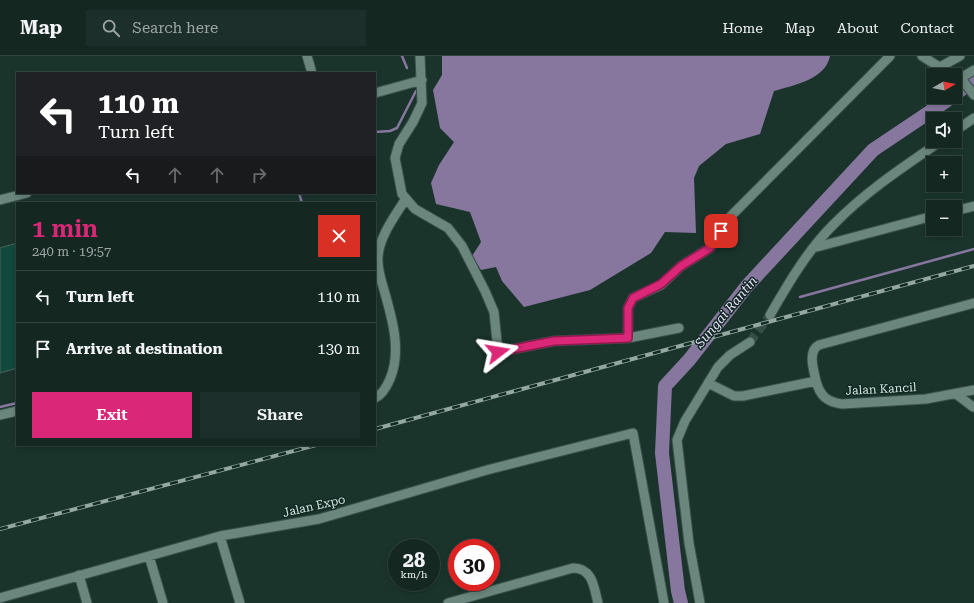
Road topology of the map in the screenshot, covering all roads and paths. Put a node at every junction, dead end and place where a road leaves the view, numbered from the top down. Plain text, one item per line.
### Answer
1 (307, 56) edge
2 (420, 56) edge
3 (890, 56) edge
4 (922, 56) edge
5 (960, 56) edge
6 (940, 67) joint
7 (974, 70) edge
8 (312, 72) edge
9 (962, 76) edge
10 (422, 80) junction
11 (962, 83) edge
12 (376, 93) edge
13 (974, 95) edge
14 (974, 118) edge
15 (962, 126) edge
16 (931, 148) edge
17 (23, 194) edge
18 (0, 200) edge
19 (405, 200) junction
20 (974, 206) edge
21 (962, 209) edge
22 (926, 218) edge
23 (813, 248) junction
24 (974, 303) edge
25 (770, 315) tunnel mouth
26 (679, 328) dead end
27 (628, 338) junction
28 (750, 342) tunnel mouth
29 (816, 381) junction
30 (708, 383) junction
31 (974, 390) edge
32 (956, 394) junction
33 (376, 398) edge
34 (974, 408) edge
35 (16, 411) edge
36 (0, 415) edge
37 (220, 536) junction
38 (149, 556) junction
39 (79, 575) junction
40 (0, 598) edge
41 (86, 603) edge
42 (163, 603) edge
43 (240, 603) edge
44 (448, 603) edge
45 (598, 603) edge
46 (664, 603) edge
47 (700, 603) edge

1 - 8 street
2 - 10 street
3 - 27 street
4 - 6 street
5 - 6 street
7 - 9 street
10 - 12 street
10 - 19 street
11 - 13 street
14 - 15 street
16 - 23 street
17 - 18 street
19 - 27 street
19 - 33 street
20 - 21 street
22 - 23 street
23 - 25 street
24 - 29 street, Jalan Kancil
26 - 27 street
28 - 30 street
29 - 30 street
29 - 32 street, Jalan Kancil
30 - 47 street
31 - 32 street, Jalan Kancil
32 - 34 street
35 - 36 street
37 - 38 street, Jalan Expo
37 - 43 street
37 - 46 street, Jalan Expo
38 - 39 street, Jalan Expo
38 - 42 street
39 - 40 street, Jalan Expo
39 - 41 street
44 - 45 street

